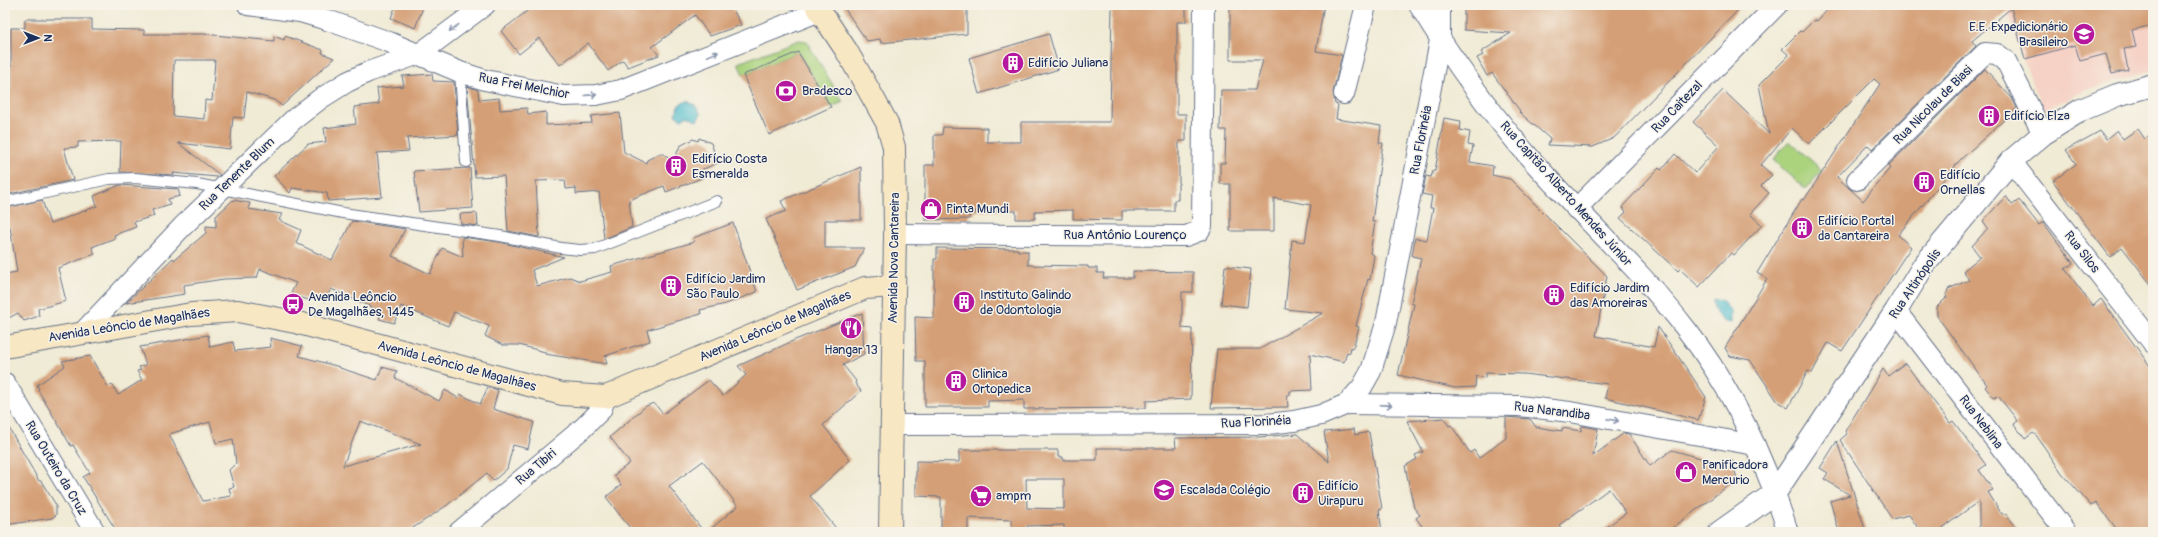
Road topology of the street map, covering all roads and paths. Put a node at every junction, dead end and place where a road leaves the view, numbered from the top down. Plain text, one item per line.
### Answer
1 (248, 5) edge
2 (485, 5) edge
3 (1204, 5) edge
4 (1366, 5) edge
5 (1419, 5) edge
6 (1440, 5) edge
7 (1777, 5) edge
8 (818, 8) edge
9 (1440, 40) junction
10 (419, 54) junction
11 (460, 72) junction
12 (1466, 76) junction
13 (2153, 85) edge
14 (1431, 87) junction
15 (1344, 94) dead end
16 (2043, 134) junction
17 (2011, 161) junction
18 (466, 162) dead end
19 (1857, 180) dead end
20 (222, 188) junction
21 (717, 201) dead end
22 (5, 202) edge
23 (1576, 209) junction
24 (895, 234) junction
25 (894, 286) junction
26 (1896, 311) junction
27 (82, 333) junction
28 (2153, 342) edge
29 (5, 347) edge
30 (5, 383) edge
31 (606, 397) junction
32 (1347, 404) junction
33 (891, 425) junction
34 (1755, 445) junction
35 (1775, 493) junction
36 (95, 532) edge
37 (459, 532) edge
38 (890, 532) edge
39 (1720, 532) edge
40 (1788, 532) edge
41 (2066, 532) edge

1 - 10 street, Rua Frei Melchior
2 -> 10 street, Rua Tenente Blum
3 - 24 street, Rua Antônio Lourenço
4 - 15 street
5 - 9 street, Rua Capitão Alberto Mendes Júnior
6 - 9 street, Rua Florinéia
7 - 23 street, Rua Caitezal
11 -> 8 street, Rua Frei Melchior
8 - 24 main road, Avenida Nova Cantareira
9 - 12 street, Rua Capitão Alberto Mendes Júnior
9 - 14 street, Rua Florinéia
10 - 11 street, Rua Frei Melchior
10 - 20 street, Rua Tenente Blum
11 - 18 lane
12 - 14 street
12 - 23 street, Rua Capitão Alberto Mendes Júnior
13 - 16 street, Rua Altinópolis
14 - 32 street, Rua Florinéia
16 - 17 street, Rua Altinópolis
16 - 19 street, Rua Nicolau de Biasi
17 - 26 street, Rua Altinópolis
17 - 28 street, Rua Silos
20 - 21 lane
20 - 22 lane
20 - 27 street, Rua Tenente Blum
23 - 34 street, Rua Capitão Alberto Mendes Júnior
24 - 25 main road, Avenida Nova Cantareira
25 - 31 main road, Avenida Leôncio de Magalhães
25 - 33 main road, Avenida Nova Cantareira
26 - 35 street, Rua Altinópolis
26 - 41 street, Rua Neblina
27 - 29 main road, Avenida Leôncio de Magalhães
27 - 31 main road, Avenida Leôncio de Magalhães
30 - 36 street, Rua Outeiro da Cruz
31 - 37 street, Rua Tibiri
32 - 33 street, Rua Florinéia
32 -> 34 street, Rua Narandiba
33 - 38 main road, Avenida Nova Cantareira
34 - 35 street, Rua Capitão Alberto Mendes Júnior
35 - 39 street, Rua Altinópolis
35 - 40 street, Rua Capitão Alberto Mendes Júnior

